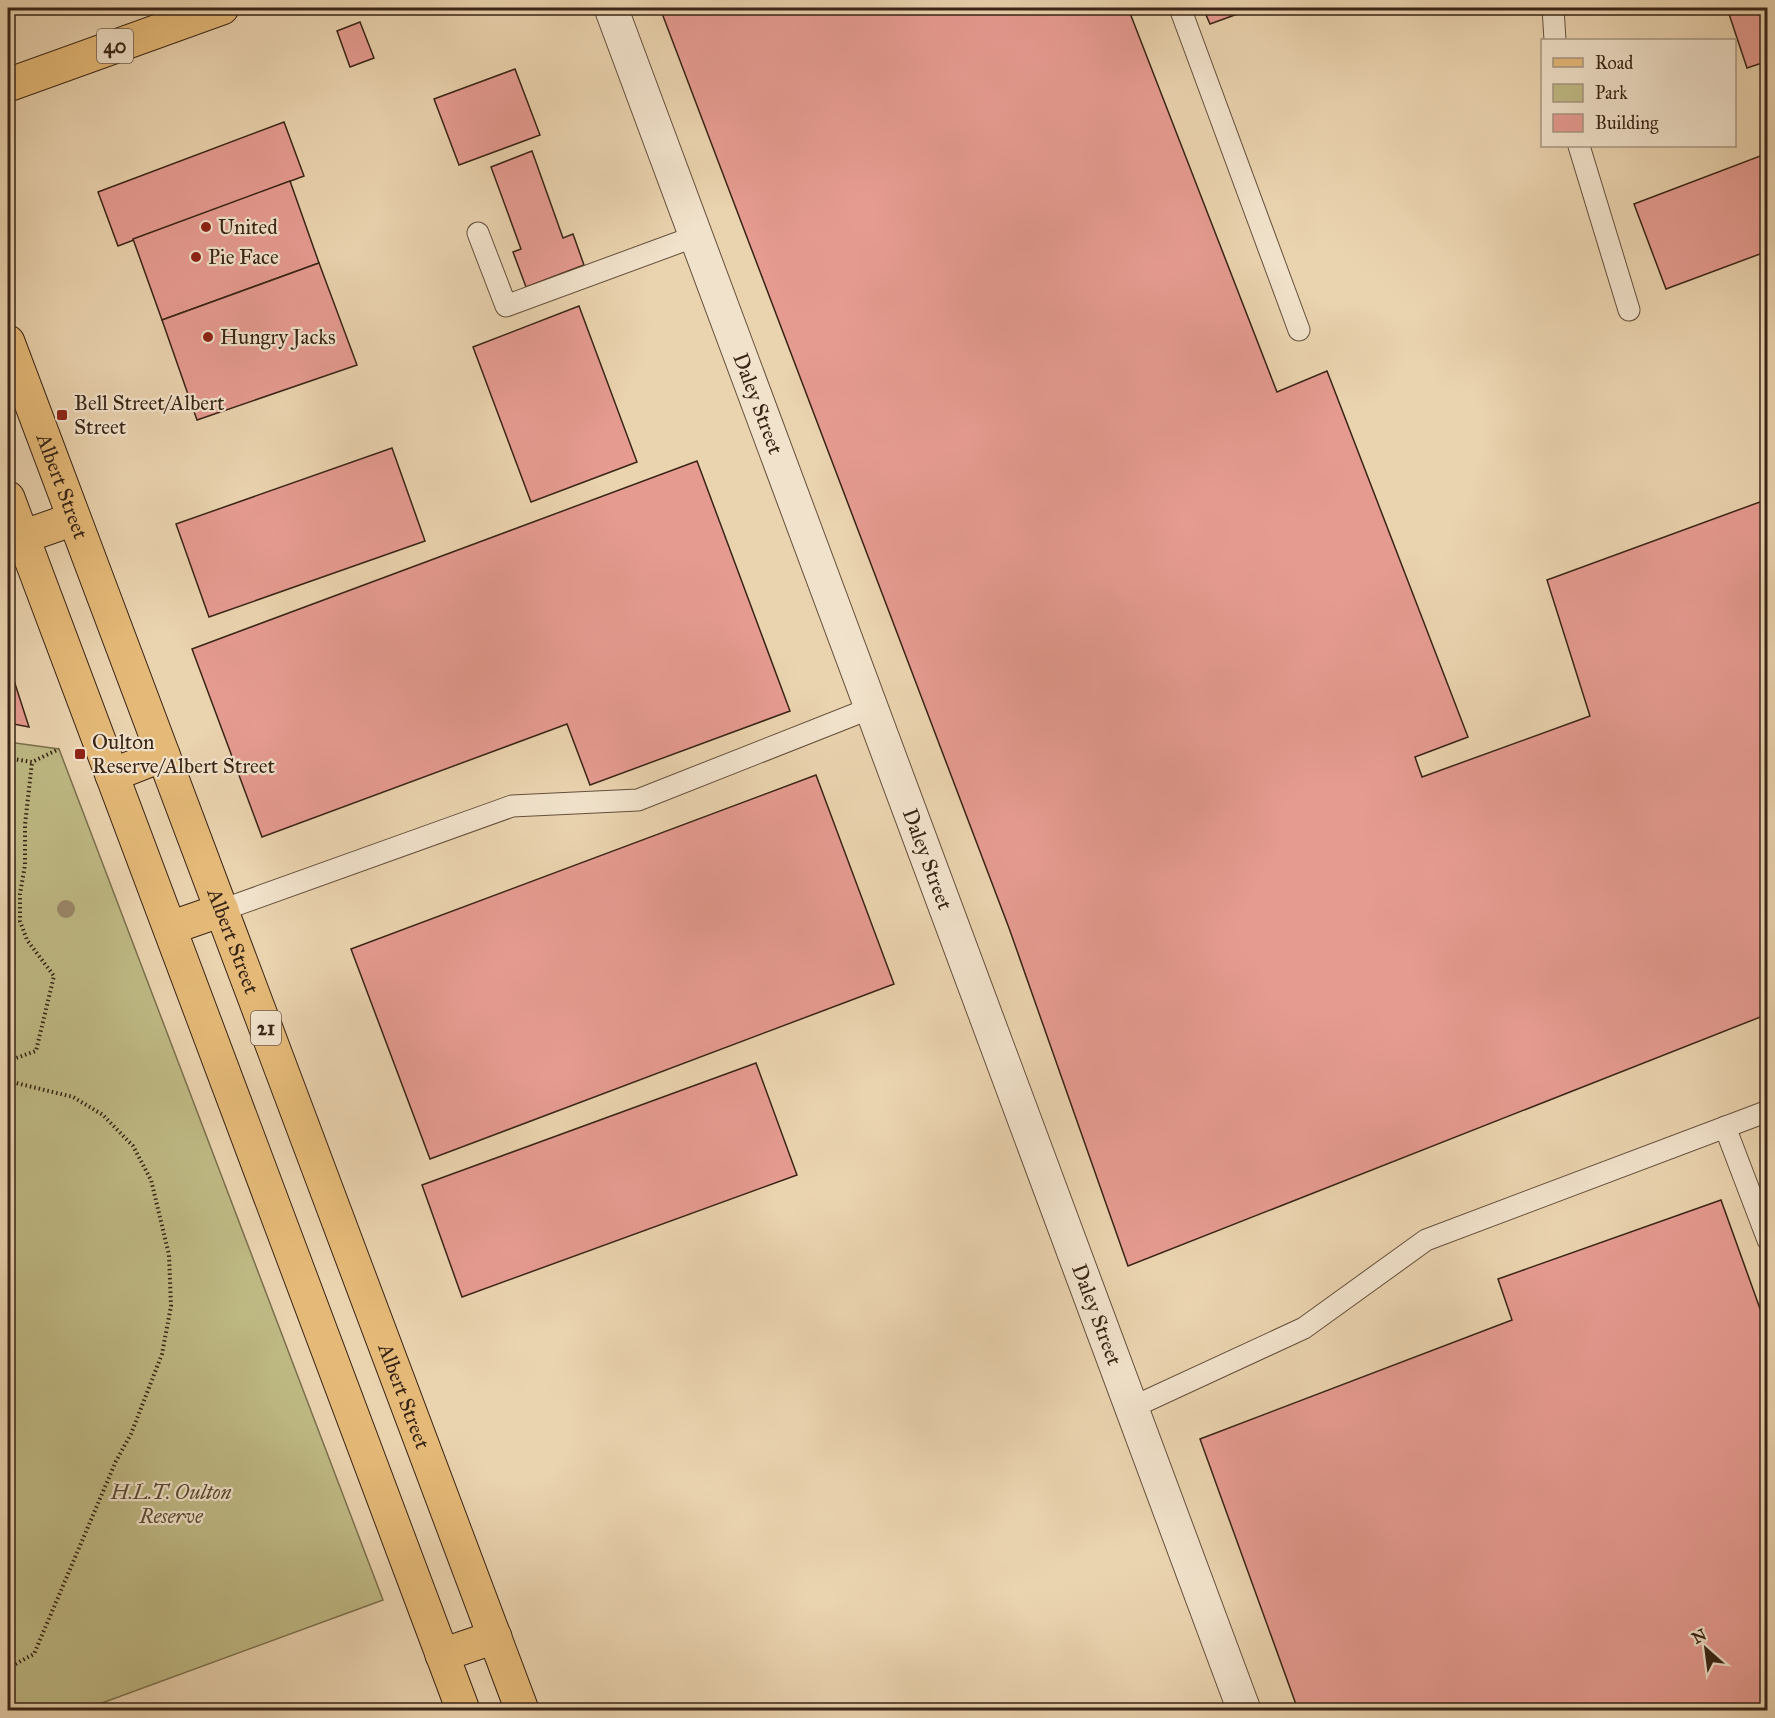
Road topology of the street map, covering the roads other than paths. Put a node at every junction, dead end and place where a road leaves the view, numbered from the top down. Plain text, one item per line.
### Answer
1 (222, 8) edge
2 (611, 8) edge
3 (1180, 8) edge
4 (1553, 8) edge
5 (1556, 39) edge
6 (8, 85) edge
7 (1579, 147) edge
8 (478, 233) dead end
9 (696, 236) junction
10 (1629, 310) dead end
11 (1299, 330) dead end
12 (8, 342) edge
13 (8, 498) edge
14 (74, 519) junction
15 (22, 537) junction
16 (871, 708) junction
17 (163, 755) junction
18 (112, 775) junction
19 (222, 910) junction
20 (170, 928) junction
21 (1767, 1111) edge
22 (1725, 1127) junction
23 (1767, 1240) edge
24 (1131, 1408) junction
25 (495, 1637) junction
26 (442, 1655) junction
27 (463, 1710) edge
28 (522, 1710) edge
29 (1244, 1710) edge

1 - 6 main road, 40
2 - 9 street, Daley Street
3 - 11 lane
4 - 5 lane
7 - 10 lane
8 - 9 lane
9 - 16 street, Daley Street
12 - 14 main road, Albert Street / 21
13 - 15 main road
14 - 15 main road
14 - 17 main road, Albert Street / 21
15 - 18 main road
16 - 19 lane
16 - 24 street, Daley Street
17 - 18 main road
17 - 19 main road, Albert Street / 21
18 - 20 main road
19 - 20 main road
19 - 25 main road, Albert Street / 21
20 - 26 main road
21 - 22 lane
22 - 23 lane
22 - 24 lane
24 - 29 street, Daley Street
25 - 26 main road
25 - 28 main road, Albert Street / 21
26 - 27 main road

